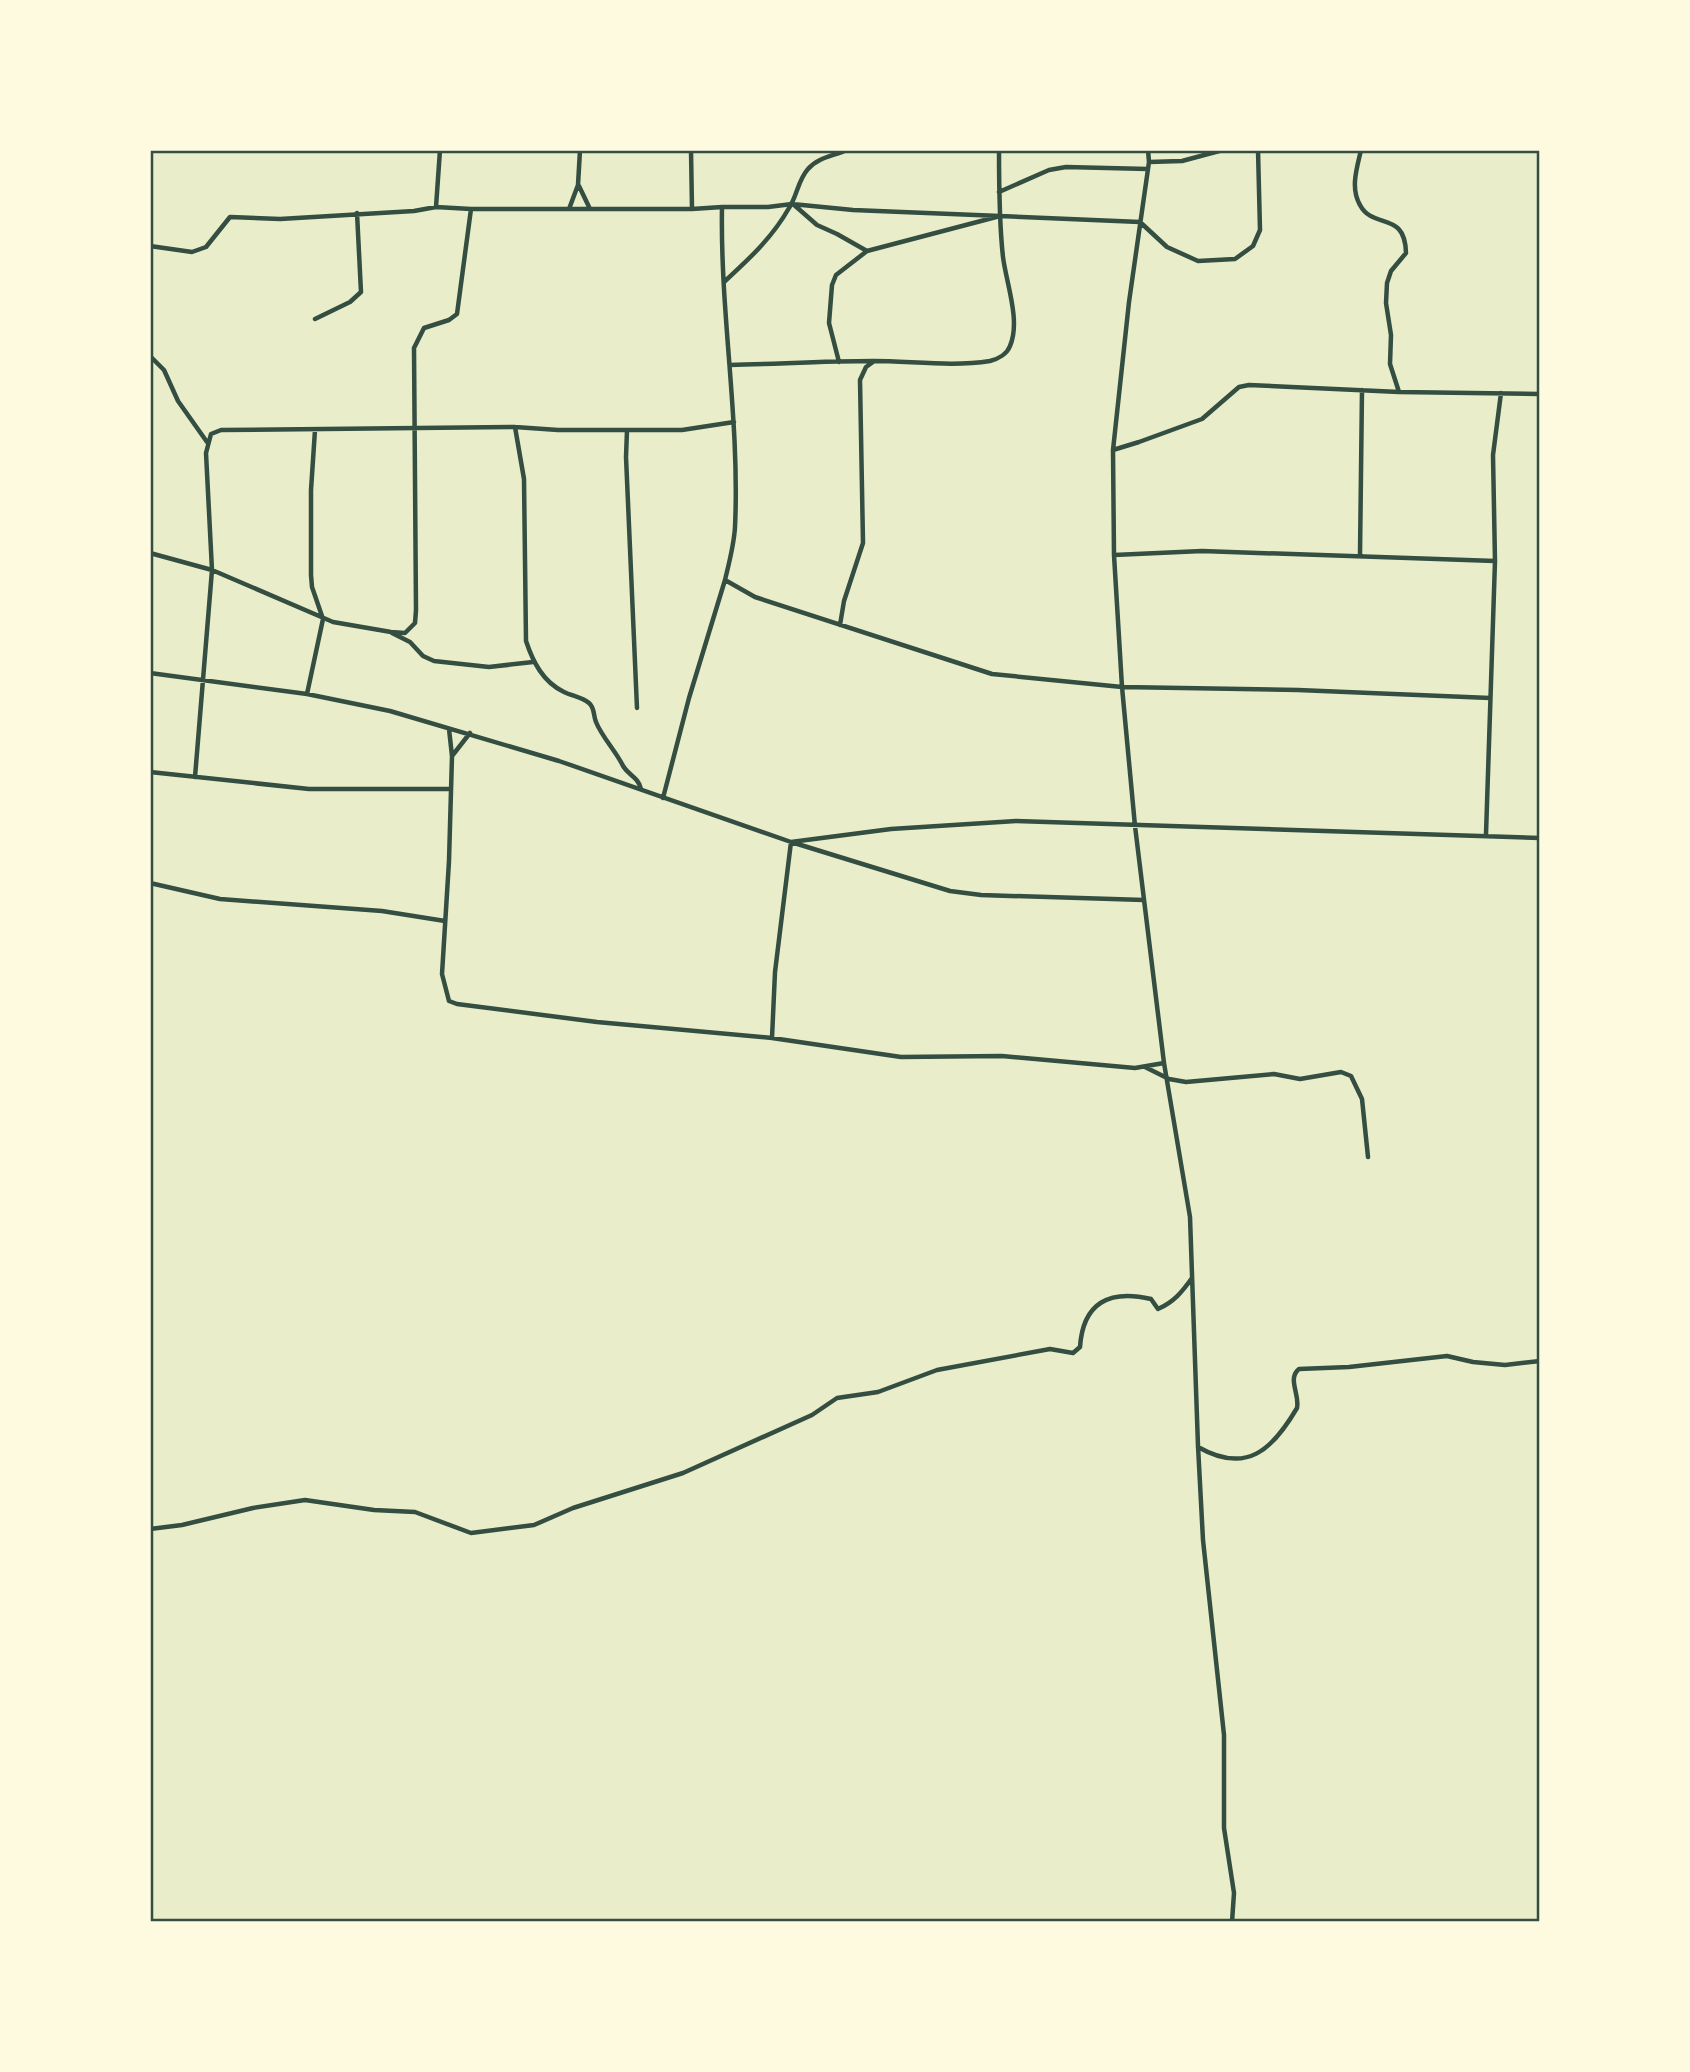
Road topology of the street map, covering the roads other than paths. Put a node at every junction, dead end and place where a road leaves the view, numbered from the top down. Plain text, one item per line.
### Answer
1 (440, 150) edge
2 (580, 150) edge
3 (691, 150) edge
4 (847, 150) edge
5 (999, 150) edge
6 (1148, 150) edge
7 (1223, 150) edge
8 (1258, 150) edge
9 (1361, 150) edge
10 (1149, 162) junction
11 (1148, 169) junction
12 (578, 185) junction
13 (999, 191) junction
14 (792, 204) junction
15 (436, 206) junction
16 (722, 207) junction
17 (471, 209) junction
18 (569, 209) junction
19 (590, 209) junction
20 (692, 209) junction
21 (357, 213) junction
22 (1000, 216) junction
23 (1140, 222) junction
24 (150, 246) edge
25 (867, 251) junction
26 (723, 283) junction
27 (315, 319) dead end
28 (150, 356) edge
29 (874, 361) junction
30 (839, 362) junction
31 (730, 365) junction
32 (1362, 390) junction
33 (1399, 392) junction
34 (1501, 393) junction
35 (1539, 394) edge
36 (734, 422) junction
37 (515, 427) junction
38 (414, 428) junction
39 (627, 429) junction
40 (315, 430) junction
41 (207, 442) junction
42 (1113, 450) junction
43 (150, 553) edge
44 (1114, 555) junction
45 (1360, 555) junction
46 (1494, 561) junction
47 (212, 570) junction
48 (725, 580) junction
49 (323, 618) junction
50 (841, 625) junction
51 (391, 632) junction
52 (533, 662) junction
53 (150, 673) edge
54 (204, 680) junction
55 (1122, 687) junction
56 (307, 694) junction
57 (1490, 698) junction
58 (637, 708) dead end
59 (449, 729) junction
60 (470, 733) junction
61 (452, 756) junction
62 (150, 772) edge
63 (195, 777) junction
64 (449, 789) junction
65 (641, 790) junction
66 (663, 798) junction
67 (1135, 826) junction
68 (1486, 834) junction
69 (1539, 838) edge
70 (791, 842) junction
71 (150, 883) edge
72 (1144, 900) junction
73 (445, 921) junction
74 (772, 1038) junction
75 (1164, 1063) junction
76 (1145, 1067) junction
77 (1169, 1079) junction
78 (1368, 1157) dead end
79 (1192, 1278) junction
80 (1539, 1361) edge
81 (1198, 1446) junction
82 (150, 1528) edge
83 (1232, 1922) edge

1 - 15 street
2 - 12 street
3 - 20 street
4 - 14 street
5 - 13 street
6 - 10 street
7 - 10 street
8 - 23 street
9 - 33 street
10 - 11 street
11 - 13 street
11 - 23 street
12 - 18 street
12 - 19 street
13 - 22 street
14 - 16 street
14 - 22 street
14 - 25 street
14 - 26 street
15 - 17 street
15 - 21 street
16 - 20 street
16 - 26 street
17 - 18 street
17 - 38 street
18 - 19 street
19 - 20 street
21 - 24 street
21 - 27 street
22 - 23 street
22 - 25 street
22 - 29 street
23 - 42 street
25 - 30 street
26 - 31 street
28 - 41 street
29 - 30 street
29 - 50 street
30 - 31 street
31 - 36 street
32 - 33 street
32 - 42 street
32 - 45 street
33 - 34 street
34 - 35 street
34 - 46 street
36 - 39 street
36 - 48 street
37 - 38 street
37 - 39 street
37 - 52 street
38 - 40 street
38 - 51 street
39 - 58 street
40 - 41 street
40 - 49 street
41 - 47 street
42 - 44 street
43 - 47 street
44 - 45 street
44 - 55 street
45 - 46 street
46 - 57 street
47 - 49 street
47 - 54 street
48 - 50 street
48 - 66 street
49 - 51 street
49 - 56 street
50 - 55 street
51 - 52 street
52 - 65 street
53 - 54 street
54 - 56 street
54 - 63 street
55 - 57 street
55 - 67 street
56 - 59 street
57 - 68 street
59 - 60 street
59 - 61 street
60 - 61 street
60 - 65 street
61 - 64 street
62 - 63 street
63 - 64 street
64 - 73 street
65 - 66 street
66 - 70 street
67 - 68 street
67 - 70 street
67 - 72 street
68 - 69 street
70 - 72 street
70 - 74 street
71 - 73 street
72 - 75 street
73 - 74 street
74 - 76 street
75 - 76 street
75 - 77 street
76 - 77 street
77 - 78 street
77 - 79 street
79 - 81 street
79 - 82 street
80 - 81 street
81 - 83 street

